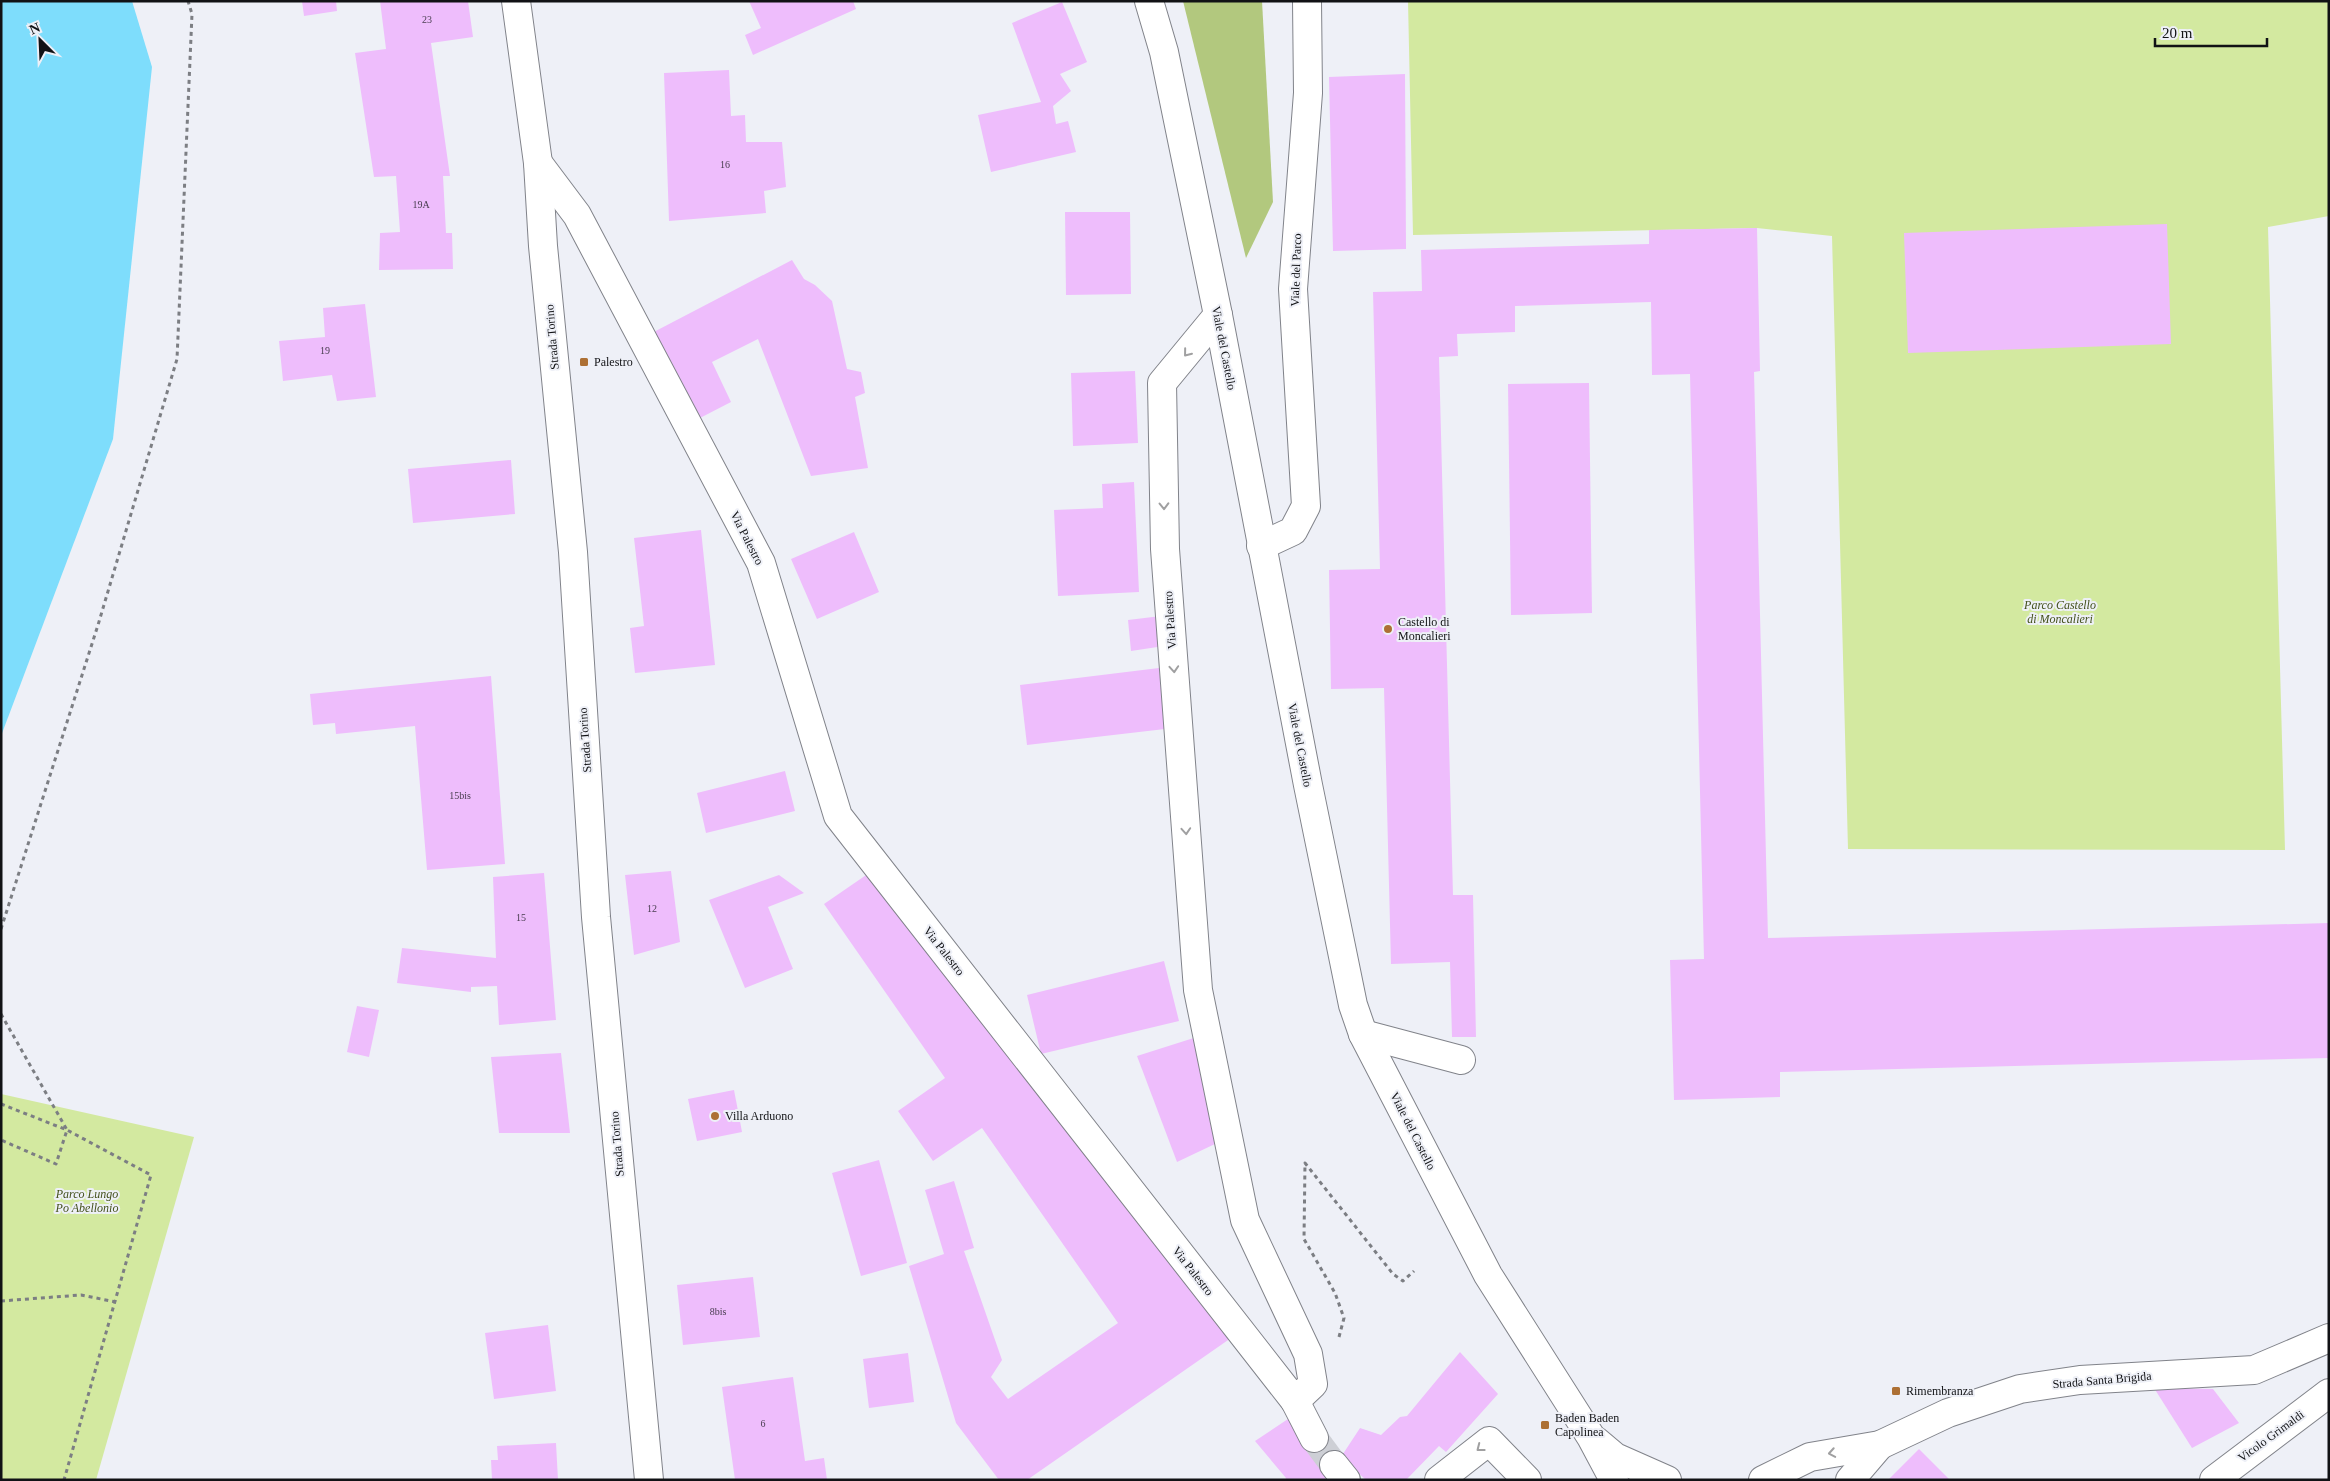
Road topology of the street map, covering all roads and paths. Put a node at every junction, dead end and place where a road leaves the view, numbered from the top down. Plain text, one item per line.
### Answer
1 (188, 1) edge
2 (516, 1) edge
3 (1149, 1) edge
4 (1307, 1) edge
5 (538, 163) junction
6 (1218, 315) junction
7 (1261, 546) junction
8 (1, 929) edge
9 (1, 1014) edge
10 (1363, 1034) junction
11 (1461, 1060) dead end
12 (1, 1104) edge
13 (67, 1130) junction
14 (1, 1140) edge
15 (1414, 1271) dead end
16 (1, 1301) edge
17 (116, 1302) junction
18 (2329, 1338) edge
19 (1308, 1354) junction
20 (2329, 1393) edge
21 (1295, 1402) junction
22 (1591, 1437) junction
23 (1314, 1438) tunnel mouth
24 (1880, 1445) junction
25 (64, 1480) edge
26 (648, 1480) edge
27 (1439, 1480) edge
28 (1527, 1480) edge
29 (1614, 1480) edge
30 (1667, 1480) edge
31 (1763, 1480) edge
32 (1850, 1480) edge
33 (2214, 1480) edge

1 - 8 path
2 - 5 street, Strada Torino
3 - 6 street, Viale del Castello
4 - 7 street, Viale del Parco
5 - 21 street, Via Palestro
5 - 26 street, Strada Torino
6 - 7 street, Viale del Castello
6 -> 19 street, Via Palestro
7 - 10 street, Viale del Castello
9 - 13 path
10 - 11 street
10 - 22 street, Viale del Castello
12 - 13 path
13 - 14 path
13 - 17 path
15 - 19 path
16 - 17 path
17 - 25 path
18 - 24 street, Strada Santa Brigida
19 - 21 street, Via Palestro
20 - 33 street, Vicolo Grimaldi
21 - 23 street
22 - 29 street, Viale del Castello
22 - 30 street, Viale del Castello
24 -> 31 street, Strada Santa Brigida
24 - 32 street, Strada Santa Brigida
28 -> 27 street

